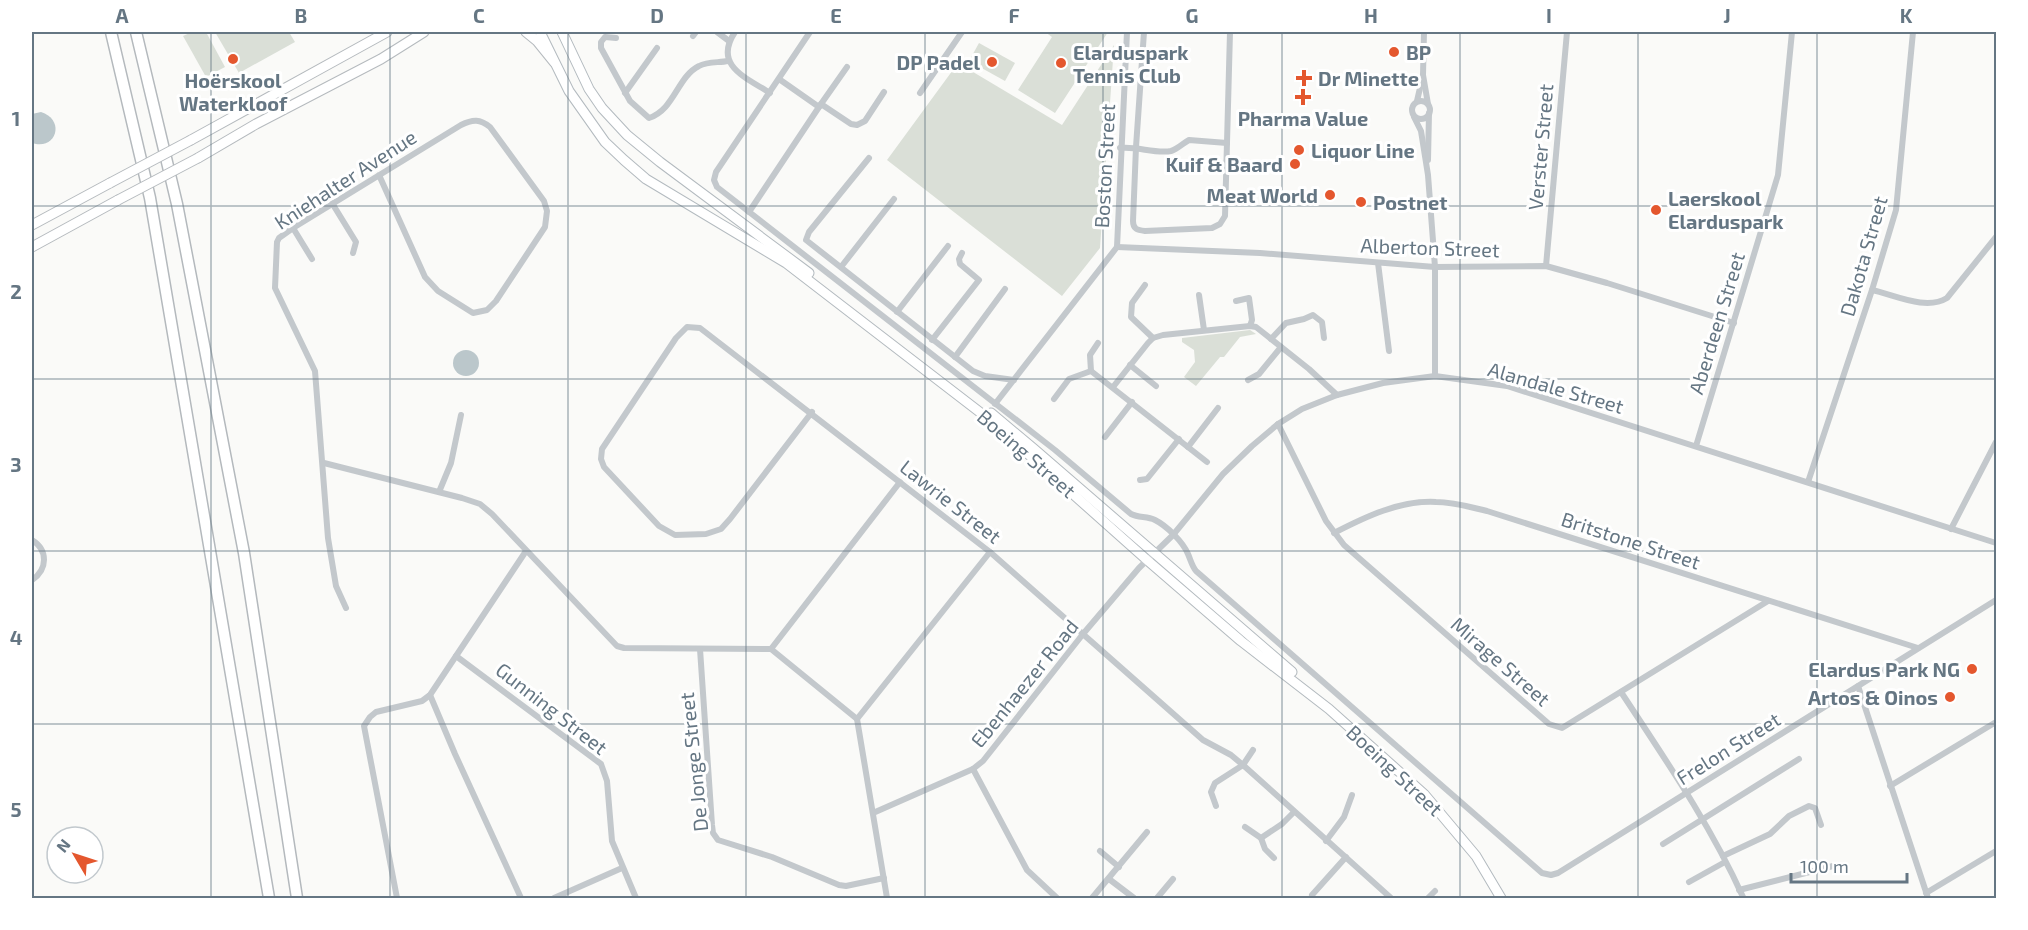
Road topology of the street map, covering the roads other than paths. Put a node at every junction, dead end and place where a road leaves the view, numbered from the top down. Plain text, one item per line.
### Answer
1 (111, 32) edge
2 (136, 32) edge
3 (387, 32) edge
4 (424, 32) edge
5 (433, 32) edge
6 (525, 32) edge
7 (540, 32) edge
8 (562, 32) edge
9 (717, 32) edge
10 (735, 32) edge
11 (810, 32) edge
12 (962, 32) edge
13 (1127, 32) edge
14 (1144, 32) edge
15 (1230, 32) edge
16 (1424, 32) edge
17 (1567, 32) edge
18 (1792, 32) edge
19 (1913, 32) edge
20 (616, 38) dead end
21 (729, 41) junction
22 (657, 48) dead end
23 (381, 59) junction
24 (728, 61) junction
25 (554, 62) junction
26 (847, 67) dead end
27 (1423, 75) junction
28 (778, 79) junction
29 (884, 92) dead end
30 (625, 93) junction
31 (770, 93) junction
32 (920, 93) dead end
33 (1417, 101) junction
34 (1428, 104) junction
35 (820, 105) junction
36 (1429, 113) junction
37 (1414, 117) junction
38 (1227, 143) junction
39 (1136, 147) junction
40 (1120, 148) junction
41 (868, 158) dead end
42 (379, 175) junction
43 (1428, 175) junction
44 (894, 199) dead end
45 (332, 203) junction
46 (749, 212) junction
47 (32, 225) edge
48 (293, 228) junction
49 (1996, 237) edge
50 (948, 246) dead end
51 (32, 247) edge
52 (1117, 247) junction
53 (353, 253) dead end
54 (962, 253) dead end
55 (312, 259) dead end
56 (1378, 263) junction
57 (1546, 266) junction
58 (841, 267) junction
59 (1436, 267) junction
60 (1145, 285) dead end
61 (1005, 290) dead end
62 (1872, 290) junction
63 (1199, 295) dead end
64 (1236, 301) dead end
65 (897, 312) junction
66 (1734, 323) junction
67 (1250, 326) junction
68 (1204, 330) junction
69 (1153, 338) junction
70 (1271, 339) junction
71 (1324, 339) dead end
72 (932, 340) junction
73 (1098, 343) dead end
74 (1281, 347) junction
75 (1389, 351) dead end
76 (955, 357) junction
77 (1130, 365) junction
78 (1091, 371) junction
79 (1435, 376) junction
80 (1248, 380) dead end
81 (1014, 381) junction
82 (1156, 386) dead end
83 (1113, 387) junction
84 (1337, 395) junction
85 (1054, 399) dead end
86 (1132, 402) junction
87 (995, 404) junction
88 (1218, 408) dead end
89 (812, 412) junction
90 (461, 415) dead end
91 (1278, 424) junction
92 (1106, 437) dead end
93 (1179, 440) junction
94 (1996, 442) edge
95 (1696, 446) junction
96 (1188, 447) junction
97 (1207, 462) dead end
98 (324, 463) junction
99 (1140, 480) dead end
100 (900, 482) junction
101 (1808, 482) junction
102 (439, 492) junction
103 (1950, 530) junction
104 (1334, 533) junction
105 (1173, 535) junction
106 (32, 540) edge
107 (1996, 543) edge
108 (526, 551) junction
109 (990, 552) junction
110 (1150, 557) junction
111 (32, 580) edge
112 (1996, 600) edge
113 (1768, 601) junction
114 (346, 608) dead end
115 (1083, 634) junction
116 (1918, 648) junction
117 (700, 649) junction
118 (771, 650) junction
119 (456, 656) junction
120 (1858, 687) junction
121 (1621, 692) junction
122 (430, 695) junction
123 (857, 719) junction
124 (1996, 722) edge
125 (1253, 750) dead end
126 (1799, 759) dead end
127 (1243, 765) junction
128 (973, 769) junction
129 (250, 777) junction
130 (1890, 786) junction
131 (1687, 793) junction
132 (1352, 795) dead end
133 (1216, 806) dead end
134 (1294, 812) junction
135 (873, 813) junction
136 (1703, 819) junction
137 (1821, 825) dead end
138 (1245, 827) dead end
139 (1147, 832) dead end
140 (1261, 838) junction
141 (1326, 841) junction
142 (1663, 844) dead end
143 (1996, 850) edge
144 (1100, 851) dead end
145 (1346, 857) junction
146 (1274, 858) dead end
147 (1724, 859) junction
148 (1833, 866) dead end
149 (1119, 867) junction
150 (622, 868) junction
151 (1536, 870) joint
152 (884, 878) junction
153 (1109, 879) junction
154 (1173, 879) dead end
155 (1689, 882) dead end
156 (1740, 890) junction
157 (1435, 891) dead end
158 (1312, 895) dead end
159 (1927, 896) edge
160 (1743, 897) edge
161 (265, 898) edge
162 (269, 898) edge
163 (297, 898) edge
164 (397, 898) edge
165 (521, 898) edge
166 (554, 898) edge
167 (636, 898) edge
168 (887, 898) edge
169 (1057, 898) edge
170 (1092, 898) edge
171 (1134, 898) edge
172 (1157, 898) edge
173 (1391, 898) edge
174 (1428, 898) edge
175 (1504, 898) edge

1 - 129 highway
2 - 163 highway
3 - 47 main road, bridge
4 - 23 main road
5 - 23 main road
6 - 25 main road
7 - 25 main road, Boeing Street
8 - 110 main road, Boeing Street
9 - 21 street
10 - 21 street
11 - 28 street
12 - 32 street
13 - 40 street, Boston Street
14 - 39 street
15 - 38 street
16 - 27 street
17 - 57 street, Verster Street
18 - 66 street, Aberdeen Street
19 - 62 street, Dakota Street
20 - 30 street
21 - 24 street
22 - 30 street
23 - 51 main road, bridge
24 - 30 street
24 - 31 street
25 - 110 main road, Boeing Street
26 - 35 street
27 - 33 street
27 - 34 street
28 - 31 street
28 - 35 street
29 - 35 street
31 - 46 street, Boeing Street
33 - 34 street
33 - 37 street
34 - 36 street
35 - 46 street
36 - 37 street
36 - 43 street
37 - 43 street
38 - 39 street
38 - 39 street
39 - 40 street
40 - 52 street, Boston Street
41 - 58 street
42 - 42 street, Kniehalter Avenue
42 - 45 street, Kniehalter Avenue
43 - 59 street
44 - 58 street
45 - 48 street, Kniehalter Avenue
45 - 53 street
46 - 87 street, Boeing Street
48 - 55 street
48 - 98 street, Kniehalter Avenue
49 - 62 street
50 - 65 street
52 - 56 street, Alberton Street
52 - 81 street, Boston Street
54 - 72 street
56 - 59 street, Alberton Street
56 - 75 street
57 - 59 street, Alberton Street
57 - 66 street, Alberton Street
58 - 65 street
59 - 79 street
60 - 69 street
61 - 76 street
62 - 101 street, Dakota Street
63 - 68 street
64 - 67 street
65 - 72 street
66 - 95 street, Aberdeen Street
67 - 68 street
67 - 70 street
68 - 69 street
69 - 77 street
70 - 71 street
70 - 74 street
72 - 76 street
73 - 78 street
74 - 80 street
74 - 84 street
76 - 81 street
77 - 82 street
77 - 83 street
78 - 83 street
78 - 85 street
79 - 84 street, Alandale Street
79 - 95 street, Alandale Street
81 - 87 street, Boston Street
83 - 86 street
84 - 91 street, Alandale Street
86 - 92 street
86 - 93 street
87 - 105 street, Boeing Street
88 - 96 street
89 - 89 street, Lawrie Street
89 - 100 street, Lawrie Street
90 - 102 street
91 - 104 street, Mirage Street
91 - 105 street, Alandale Street
93 - 96 street
93 - 99 street
94 - 103 street
95 - 101 street, Alandale Street
96 - 97 street
98 - 102 street
98 - 114 street, Kniehalter Avenue
100 - 109 street, Lawrie Street
100 - 118 street
101 - 103 street, Alandale Street
102 - 108 street
103 - 107 street, Alandale Street
104 - 113 street, Britstone Street
104 - 121 street, Mirage Street
105 - 110 street, Alandale Street
105 - 151 street, Boeing Street
106 - 111 street
108 - 117 street
108 - 119 street
109 - 115 street, Lawrie Street
109 - 123 street
110 - 115 street, Ebenhaezer Road
110 - 175 main road, Boeing Street
112 - 116 street, Frelon Street
113 - 116 street, Britstone Street
113 - 121 street, Mirage Street
115 - 127 street, Lawrie Street
115 - 128 street, Ebenhaezer Road
116 - 120 street, Frelon Street
117 - 118 street
117 - 152 street, De Jonge Street
118 - 123 street
119 - 122 street
119 - 150 street, Gunning Street
120 - 130 street
120 - 131 street, Frelon Street
121 - 131 street
122 - 164 street
122 - 165 street
123 - 135 street
124 - 130 street
125 - 127 street
126 - 136 street
127 - 133 street
127 - 134 street, Lawrie Street
128 - 135 street, Ebenhaezer Road
128 - 169 street
129 - 161 highway
129 - 162 highway
130 - 159 street
131 - 136 street
131 - 151 street, Frelon Street
132 - 141 street
134 - 140 street
134 - 141 street, Lawrie Street
135 - 152 street
136 - 142 street
136 - 147 street
137 - 147 street
138 - 140 street
139 - 149 street
140 - 146 street
141 - 145 street, Lawrie Street
143 - 159 street
144 - 149 street
145 - 158 street
145 - 173 street, Lawrie Street
147 - 155 street
147 - 156 street
148 - 156 street
149 - 153 street
150 - 166 street
150 - 167 street, Gunning Street
152 - 168 street
153 - 170 street
153 - 171 street
154 - 172 street
156 - 160 street
157 - 174 street

